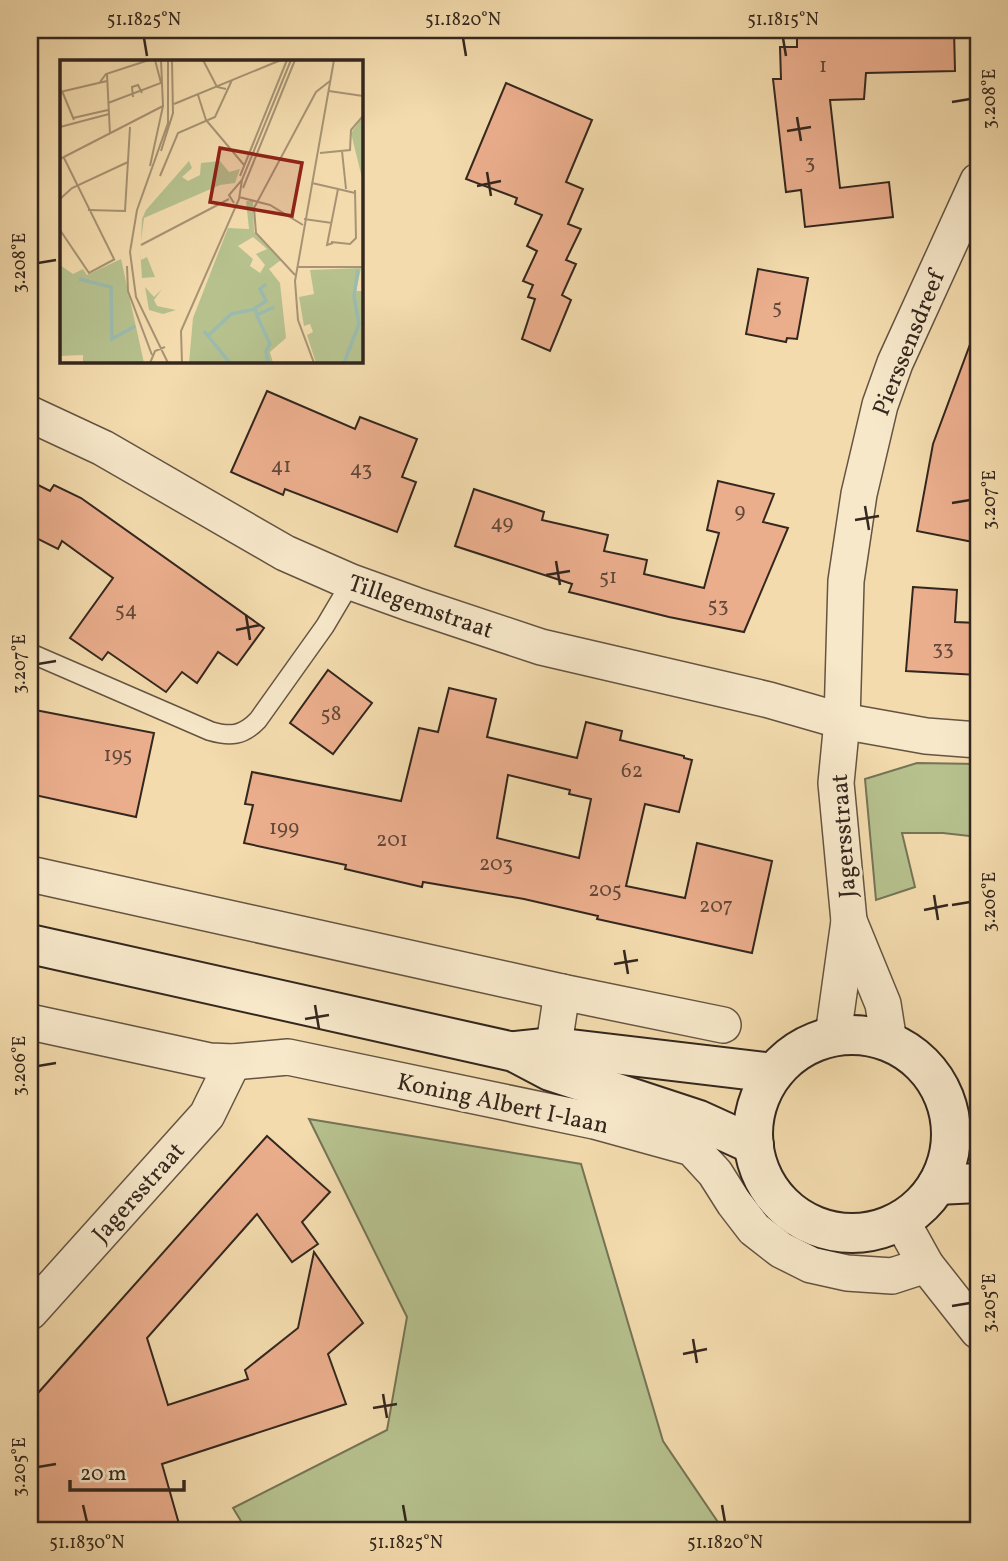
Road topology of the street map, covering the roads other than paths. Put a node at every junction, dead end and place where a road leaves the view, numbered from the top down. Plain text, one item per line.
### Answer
1 (978, 181) edge
2 (30, 414) edge
3 (351, 582) junction
4 (30, 653) edge
5 (842, 720) junction
6 (978, 740) edge
7 (30, 874) edge
8 (849, 921) junction
9 (30, 944) edge
10 (562, 992) junction
11 (30, 1021) edge
12 (723, 1025) dead end
13 (833, 1037) junction
14 (889, 1042) junction
15 (552, 1059) junction
16 (233, 1062) junction
17 (774, 1073) junction
18 (964, 1122) edge
19 (754, 1145) junction
20 (978, 1183) edge
21 (937, 1185) junction
22 (901, 1220) junction
23 (926, 1265) junction
24 (30, 1312) edge
25 (978, 1331) edge

1 - 5 street, Pierssensdreef
2 - 3 street, Tillegemstraat
3 - 4 lane
3 - 5 street, Tillegemstraat
5 - 6 street
5 - 8 street, Jagersstraat
7 - 10 street
8 - 13 street, Jagersstraat
8 - 14 street, Jagersstraat
9 - 15 main road, Koning Albert I-laan
10 - 12 street
10 - 15 street
11 - 16 street, Koning Albert I-laan
13 - 14 main road
13 - 17 main road
14 - 18 main road
15 - 17 main road, Koning Albert I-laan
15 - 19 main road, Koning Albert I-laan
16 - 23 street, Koning Albert I-laan
16 - 24 street, Jagersstraat
17 - 19 main road
18 - 21 main road
19 - 22 main road
20 - 21 main road
21 - 22 main road
22 - 23 street
23 - 25 street

